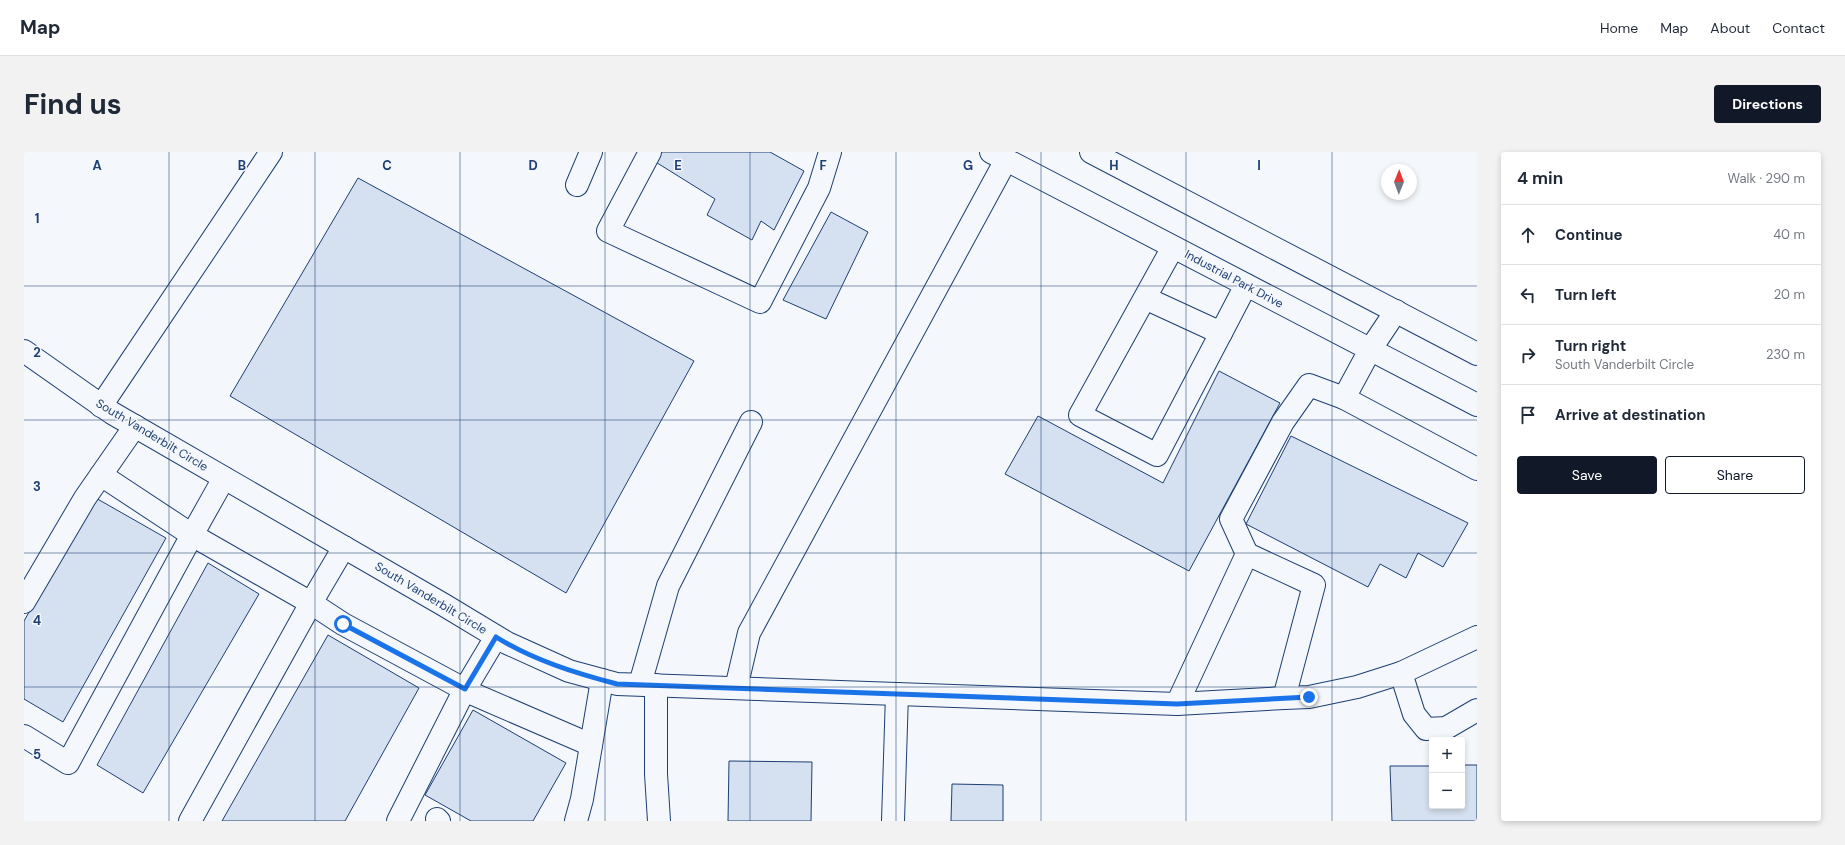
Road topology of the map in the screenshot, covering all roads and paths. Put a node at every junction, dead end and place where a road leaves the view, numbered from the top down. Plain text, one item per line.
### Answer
1 (271, 152) edge
2 (592, 152) edge
3 (650, 152) edge
4 (830, 152) edge
5 (1092, 152) edge
6 (998, 156) edge
7 (1123, 159) edge
8 (577, 184) dead end
9 (1173, 247) junction
10 (1246, 285) junction
11 (1145, 298) junction
12 (1396, 311) junction
13 (1221, 333) junction
14 (24, 350) edge
15 (1370, 350) junction
16 (1477, 354) edge
17 (1344, 398) junction
18 (101, 406) junction
19 (1477, 406) edge
20 (752, 422) dead end
21 (134, 426) junction
22 (1477, 469) edge
23 (101, 475) junction
24 (224, 478) junction
25 (192, 535) junction
26 (344, 547) junction
27 (1247, 554) junction
28 (24, 602) edge
29 (311, 603) junction
30 (496, 637) junction
31 (1477, 637) edge
32 (1401, 673) junction
33 (602, 680) junction
34 (648, 685) junction
35 (736, 688) junction
36 (465, 689) junction
37 (897, 694) junction
38 (1284, 698) junction
39 (1177, 704) junction
40 (1477, 710) edge
41 (24, 736) edge
42 (591, 745) junction
43 (190, 821) edge
44 (398, 821) edge
45 (576, 821) edge
46 (659, 821) edge
47 (893, 821) edge

1 - 18 street
2 - 8 street
3 - 4 street
5 - 7 street
6 - 9 street, Industrial Park Drive
6 - 35 street
7 - 12 street
9 - 10 street, Industrial Park Drive
9 - 11 street
10 - 13 street
10 - 15 street, Industrial Park Drive
11 - 13 street
11 - 13 street
12 - 15 street
12 - 16 street
14 - 18 street, South Vanderbilt Circle
15 - 17 street
15 - 19 street, Industrial Park Drive
17 - 22 street
17 - 27 street
18 - 21 street, South Vanderbilt Circle
20 - 34 street
21 - 23 street
21 - 24 street, South Vanderbilt Circle
23 - 25 street
23 - 28 street
24 - 25 street
24 - 26 street, South Vanderbilt Circle
25 - 29 street
25 - 41 street
26 - 29 street
26 - 30 street, South Vanderbilt Circle
27 - 38 street
27 - 39 street
29 - 36 street
29 - 43 street
30 - 33 street, South Vanderbilt Circle
30 - 36 street
31 - 32 street, South Vanderbilt Circle
32 - 38 street, South Vanderbilt Circle
32 - 40 street
33 - 34 street, South Vanderbilt Circle
33 - 42 street
34 - 35 street, South Vanderbilt Circle
34 - 46 street
35 - 37 street, South Vanderbilt Circle
36 - 42 street
36 - 44 street
37 - 39 street, South Vanderbilt Circle
37 - 47 street
38 - 39 street, South Vanderbilt Circle
42 - 45 street

